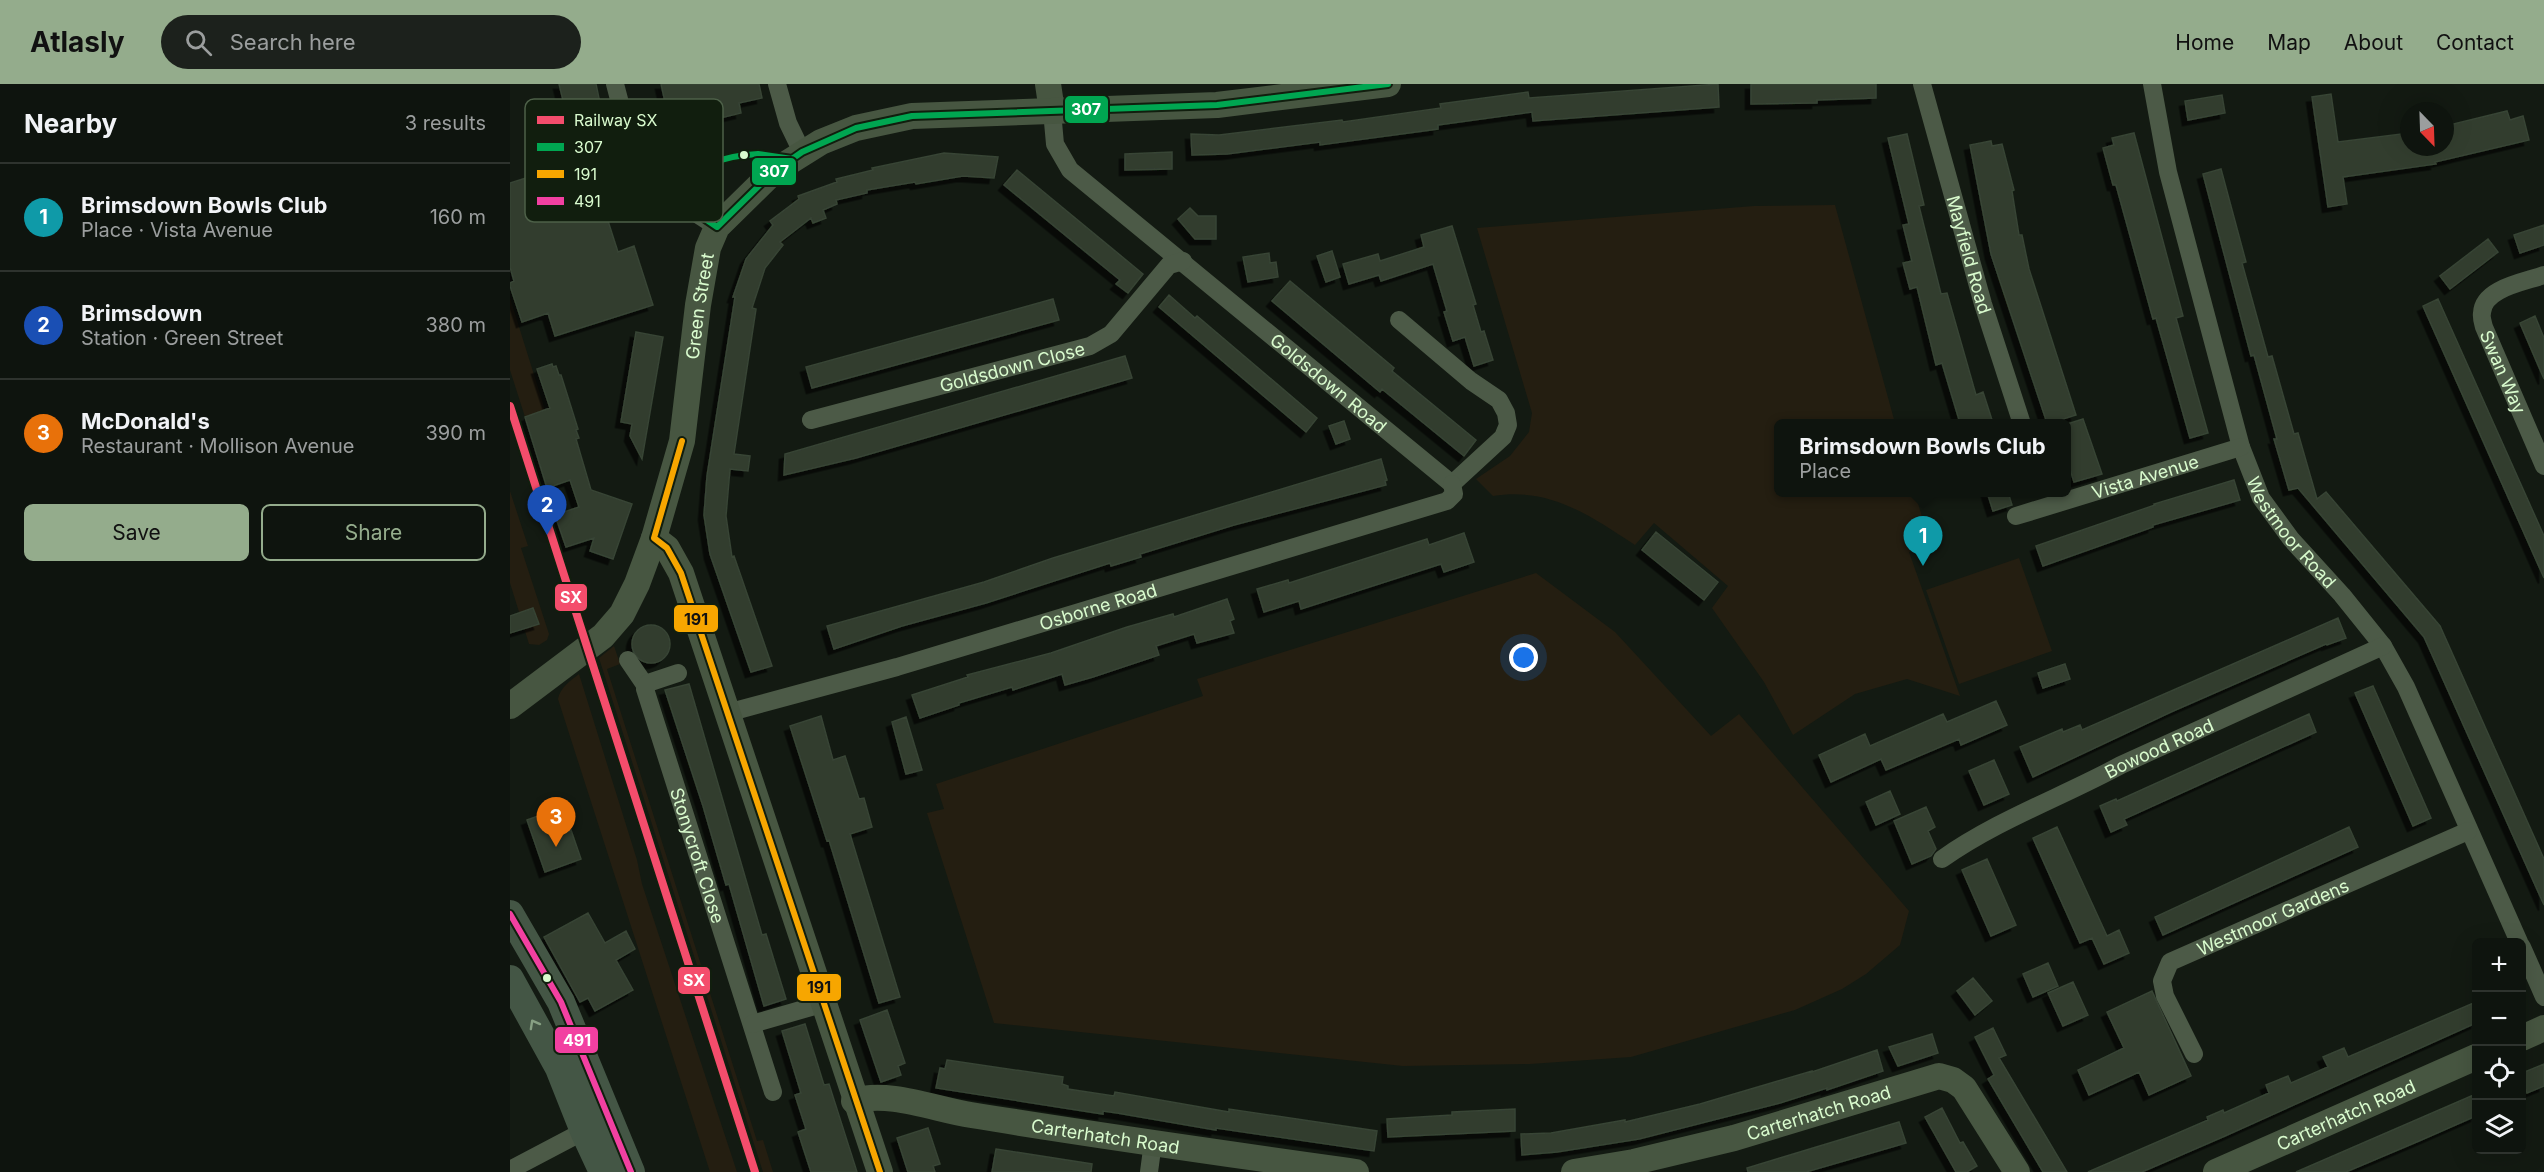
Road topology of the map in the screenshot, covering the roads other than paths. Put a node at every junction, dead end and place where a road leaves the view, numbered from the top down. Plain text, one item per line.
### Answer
1 (615, 84) edge
2 (777, 84) edge
3 (1048, 84) edge
4 (1388, 84) edge
5 (1922, 84) edge
6 (2152, 84) edge
7 (619, 99) edge
8 (1052, 111) junction
9 (802, 152) junction
10 (723, 221) edge
11 (709, 222) edge
12 (722, 222) edge
13 (717, 227) junction
14 (1183, 261) junction
15 (2544, 275) edge
16 (1399, 320) dead end
17 (2021, 419) edge
18 (810, 420) dead end
19 (2241, 447) junction
20 (2544, 466) edge
21 (1452, 484) junction
22 (2071, 492) edge
23 (2046, 499) edge
24 (2016, 516) dead end
25 (654, 538) junction
26 (2383, 646) junction
27 (628, 660) dead end
28 (678, 673) dead end
29 (645, 685) junction
30 (510, 706) edge
31 (727, 713) junction
32 (2468, 831) junction
33 (1942, 859) dead end
34 (510, 914) edge
35 (2517, 938) edge
36 (2526, 956) edge
37 (538, 962) junction
38 (510, 979) edge
39 (2544, 997) edge
40 (825, 1003) junction
41 (752, 1024) junction
42 (2544, 1028) edge
43 (2526, 1036) edge
44 (2194, 1054) dead end
45 (2472, 1059) edge
46 (773, 1092) dead end
47 (854, 1101) junction
48 (613, 1130) junction
49 (584, 1131) junction
50 (1154, 1142) junction
51 (1636, 1167) edge
52 (510, 1170) edge
53 (1330, 1170) edge
54 (603, 1172) edge
55 (631, 1172) edge
56 (880, 1172) edge
57 (1149, 1172) edge
58 (1356, 1172) edge
59 (1574, 1172) edge
60 (2017, 1172) edge
61 (2216, 1172) edge

1 - 7 street
2 - 9 street
3 - 8 street
4 - 8 street, Green Street
5 - 17 street, Mayfield Road
6 - 19 street, Westmoor Road
8 - 9 street, Green Street
8 - 14 street, Goldsdown Road
9 - 10 street, Green Street
11 - 13 street
12 - 13 street, Green Street
13 - 25 street, Green Street
14 - 18 street, Goldsdown Close
14 - 21 street, Goldsdown Road
15 - 20 street, Swan Way
16 - 21 street
19 - 22 street, Vista Avenue
19 - 26 street, Westmoor Road
21 - 31 street, Osborne Road
23 - 24 street, Vista Avenue
25 - 30 street, Green Street
25 - 31 street
26 - 32 street, Westmoor Road
26 - 33 street, Bowood Road
27 - 29 street, Stonycroft Close
28 - 29 street
29 - 41 street, Stonycroft Close
31 - 40 street
32 - 35 street, Westmoor Road
32 - 44 street, Westmoor Gardens
34 - 37 main road
36 - 39 street
37 - 48 main road
37 - 49 street
49 -> 38 main road
40 - 41 street
40 - 47 street
41 - 46 street, Stonycroft Close
42 - 43 street
45 - 61 street, Carterhatch Road
47 - 50 street, Carterhatch Road
47 - 56 street
48 - 49 street
48 - 55 main road
49 - 52 street
49 - 54 main road
50 - 53 street, Carterhatch Road
50 - 57 street
51 - 59 street, Carterhatch Road
51 - 60 street, Carterhatch Road
53 - 58 street, Carterhatch Road

